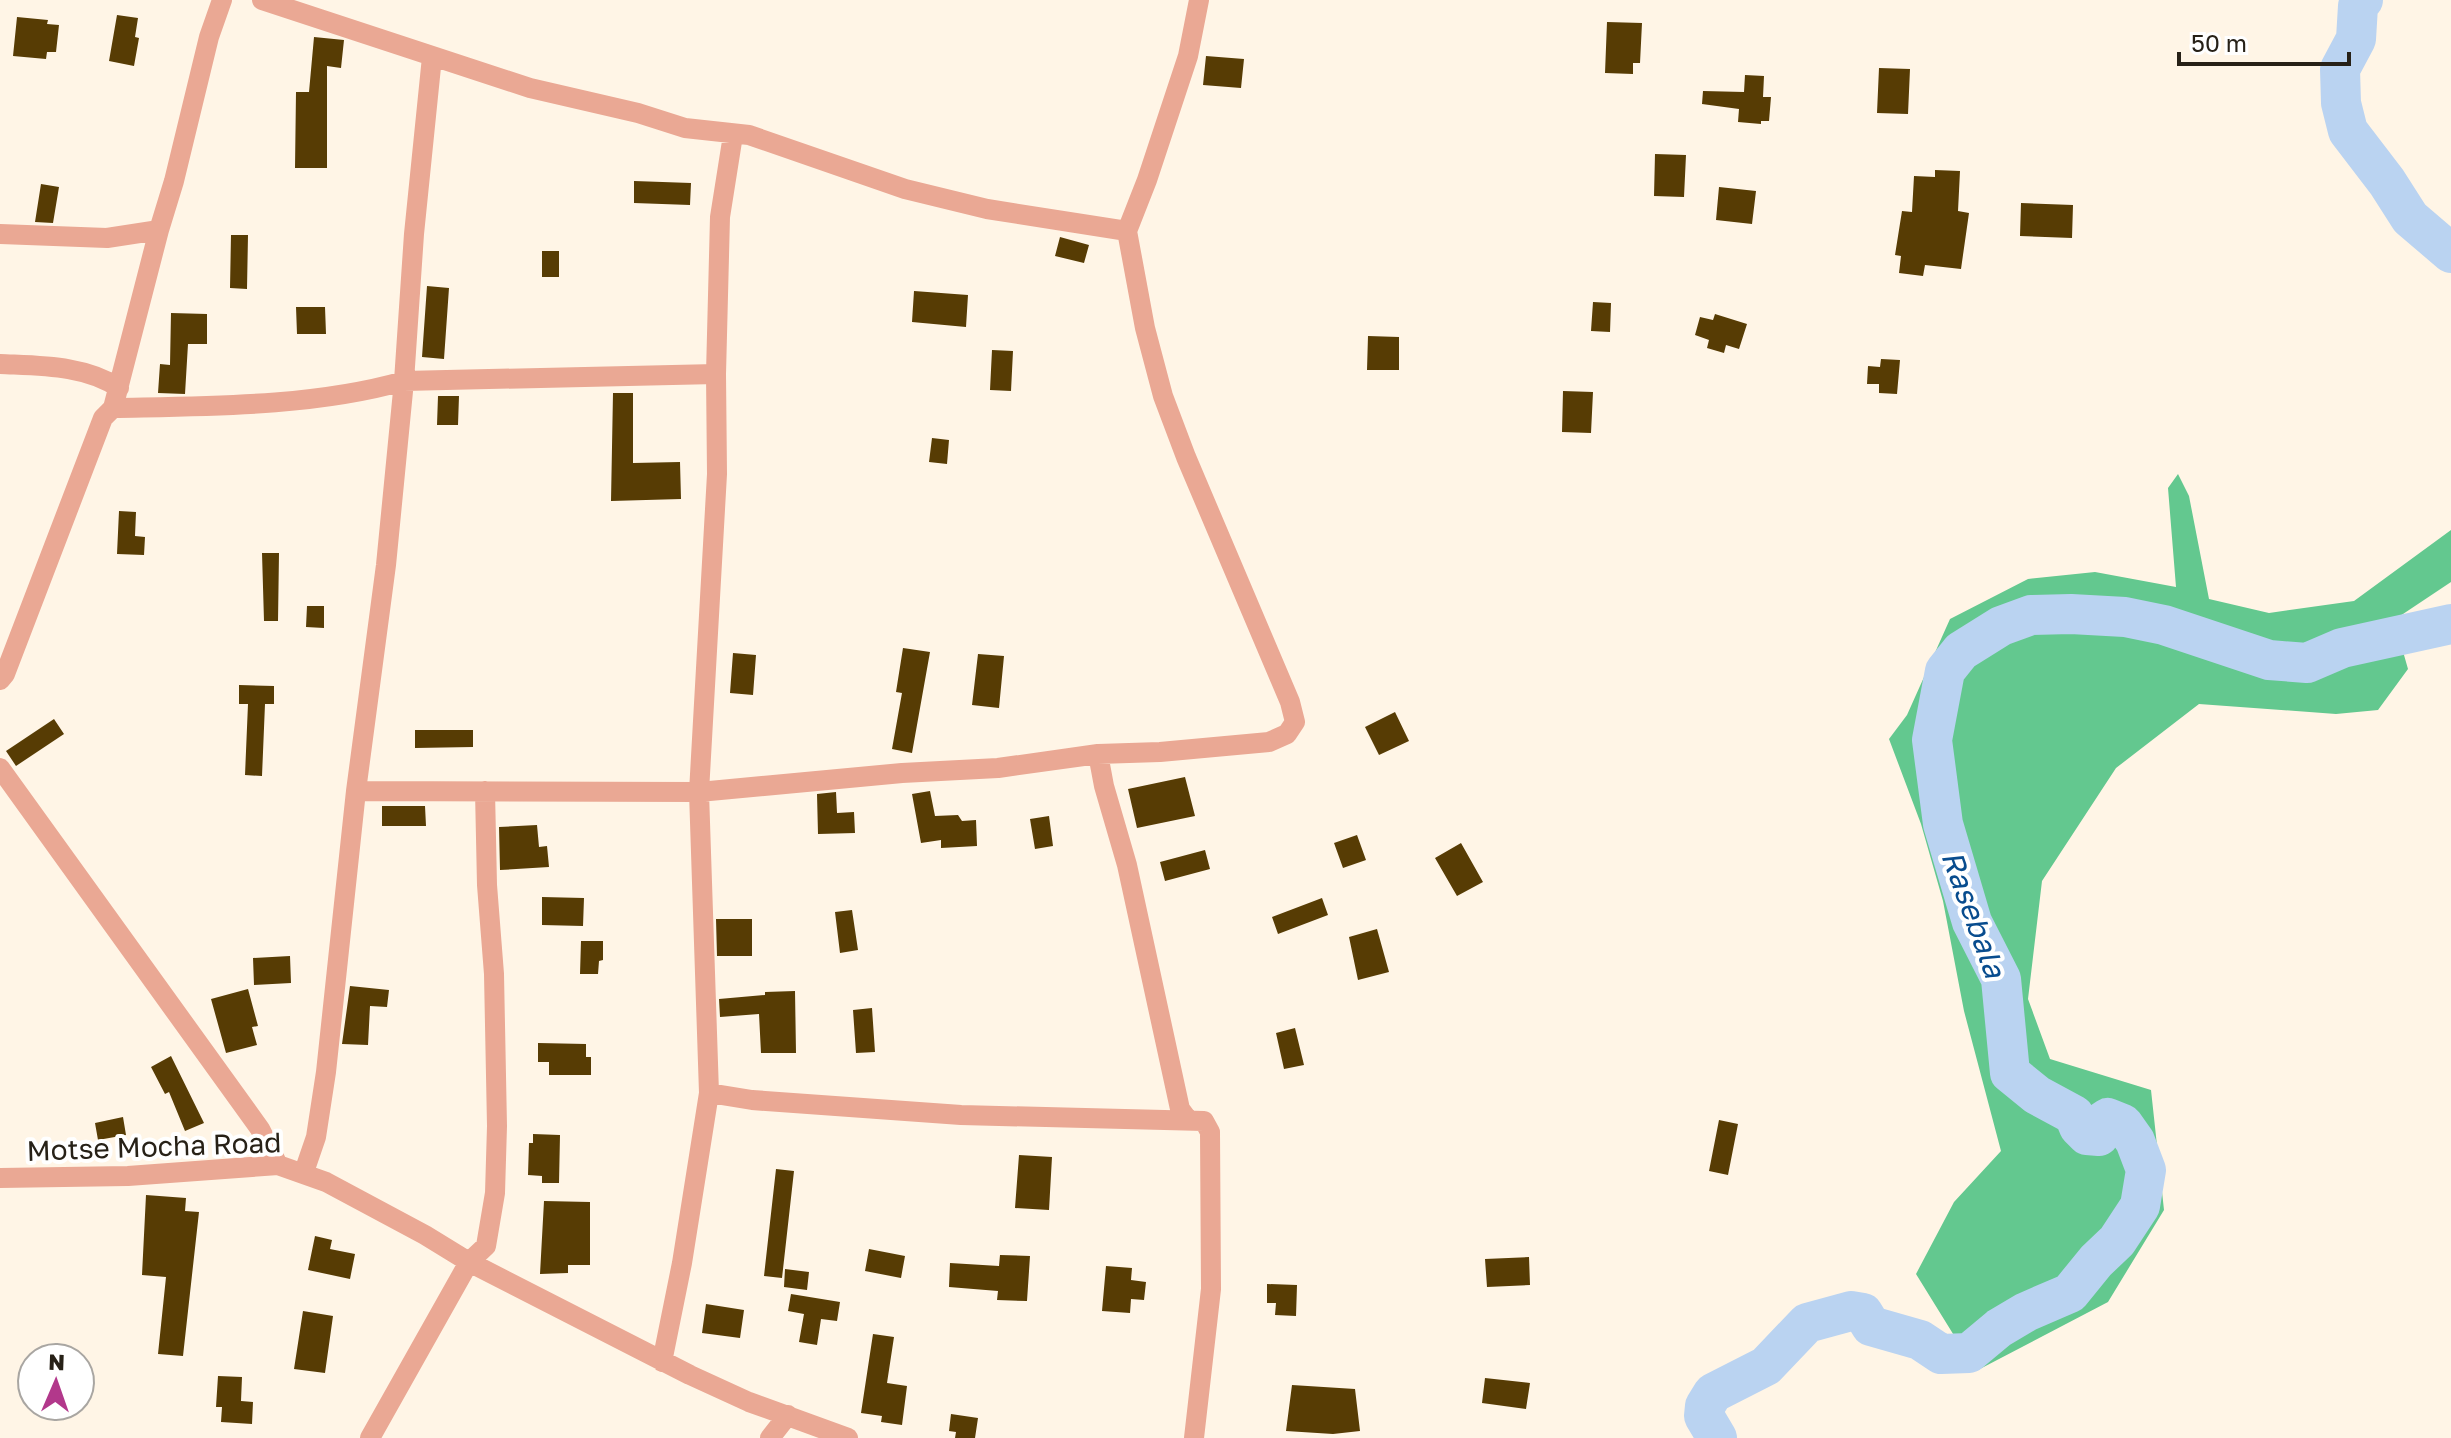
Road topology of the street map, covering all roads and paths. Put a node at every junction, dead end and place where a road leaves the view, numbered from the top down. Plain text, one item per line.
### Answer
1 (222, 0) edge
2 (262, 0) edge
3 (1199, 0) edge
4 (432, 57) junction
5 (733, 135) junction
6 (159, 230) junction
7 (1127, 231) junction
8 (0, 234) edge
9 (0, 364) edge
10 (716, 374) junction
11 (404, 381) junction
12 (119, 388) junction
13 (113, 408) junction
14 (0, 680) edge
15 (1098, 754) junction
16 (0, 768) edge
17 (356, 791) junction
18 (485, 791) junction
19 (699, 792) junction
20 (709, 1093) junction
21 (1189, 1121) junction
22 (278, 1165) junction
23 (304, 1172) junction
24 (0, 1178) edge
25 (469, 1262) junction
26 (662, 1362) junction
27 (788, 1415) junction
28 (370, 1438) edge
29 (770, 1438) edge
30 (848, 1438) edge
31 (1194, 1438) edge

1 - 6 street
2 - 4 street
3 - 7 street
4 - 5 street
4 - 11 street
5 - 7 street
5 - 10 street
6 - 8 street
6 - 12 street
7 - 15 street
9 - 12 street
10 - 11 street
10 - 19 street
11 - 13 street
11 - 17 street
12 - 13 street
13 - 14 street
15 - 19 street
15 - 21 street
16 - 22 street
17 - 18 street
17 - 23 street
18 - 19 street
18 - 25 street
19 - 20 street
20 - 21 street
20 - 26 street
21 - 31 street
22 - 23 street, Motse Mocha Road
22 - 24 street, Motse Mocha Road
23 - 25 street, Motse Mocha Road
25 - 26 street, Motse Mocha Road
25 - 28 street
26 - 27 street, Motse Mocha Road
27 - 29 street
27 - 30 street, Motse Mocha Road

